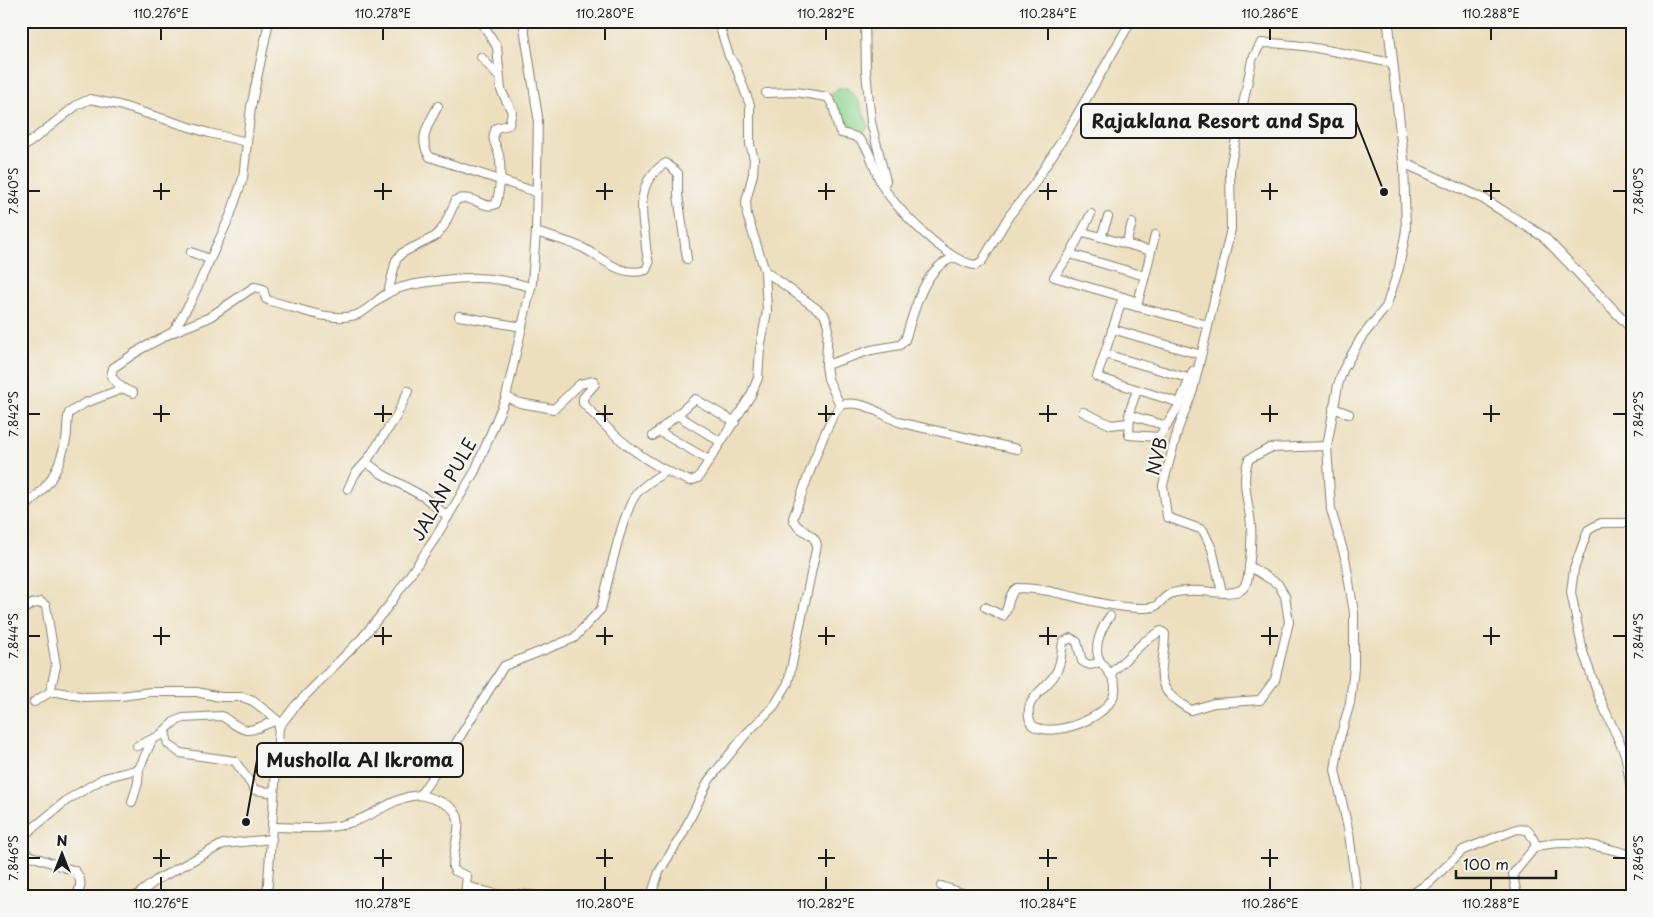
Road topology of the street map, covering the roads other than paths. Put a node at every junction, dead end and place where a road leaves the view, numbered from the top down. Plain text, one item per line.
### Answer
1 (269, 21) edge
2 (481, 21) edge
3 (523, 21) edge
4 (718, 21) edge
5 (865, 21) edge
6 (1131, 21) edge
7 (1388, 21) edge
8 (481, 58) dead end
9 (1392, 64) junction
10 (498, 76) junction
11 (766, 93) dead end
12 (438, 106) dead end
13 (247, 142) junction
14 (21, 149) edge
15 (1404, 163) junction
16 (499, 179) junction
17 (883, 186) junction
18 (536, 192) junction
19 (1091, 214) dead end
20 (1108, 217) dead end
21 (1132, 223) dead end
22 (536, 232) junction
23 (1083, 232) junction
24 (1156, 235) dead end
25 (1101, 237) junction
26 (1126, 244) junction
27 (1151, 251) junction
28 (191, 252) dead end
29 (1070, 254) junction
30 (954, 258) junction
31 (209, 259) junction
32 (687, 259) dead end
33 (765, 270) junction
34 (1145, 276) junction
35 (531, 287) junction
36 (388, 293) junction
37 (1123, 300) junction
38 (1137, 304) junction
39 (1212, 309) junction
40 (459, 316) dead end
41 (1204, 324) junction
42 (522, 327) junction
43 (1112, 329) junction
44 (1632, 329) edge
45 (173, 332) junction
46 (1105, 354) junction
47 (1198, 354) junction
48 (826, 365) junction
49 (1191, 379) junction
50 (122, 389) junction
51 (1137, 390) junction
52 (408, 391) dead end
53 (133, 393) dead end
54 (506, 397) junction
55 (1180, 403) junction
56 (840, 405) junction
57 (1333, 408) junction
58 (1083, 412) dead end
59 (1349, 414) dead end
60 (676, 415) junction
61 (1129, 419) junction
62 (735, 422) junction
63 (1167, 426) junction
64 (721, 442) junction
65 (1327, 446) junction
66 (1017, 449) dead end
67 (709, 460) junction
68 (366, 462) junction
69 (665, 472) junction
70 (348, 489) dead end
71 (21, 511) edge
72 (448, 517) junction
73 (1632, 523) edge
74 (1249, 566) junction
75 (1222, 592) junction
76 (985, 607) dead end
77 (21, 611) edge
78 (1110, 616) dead end
79 (1100, 661) junction
80 (1110, 674) junction
81 (50, 692) junction
82 (34, 702) dead end
83 (278, 724) junction
84 (164, 731) junction
85 (152, 740) junction
86 (137, 746) dead end
87 (139, 769) junction
88 (274, 790) junction
89 (1632, 794) edge
90 (420, 795) junction
91 (132, 802) dead end
92 (272, 827) junction
93 (21, 838) edge
94 (272, 839) junction
95 (1537, 846) junction
96 (21, 850) edge
97 (1632, 855) edge
98 (466, 886) junction
99 (941, 886) dead end
100 (76, 896) edge
101 (136, 896) edge
102 (267, 896) edge
103 (465, 896) edge
104 (503, 896) edge
105 (516, 896) edge
106 (537, 896) edge
107 (651, 896) edge
108 (971, 896) edge
109 (1357, 896) edge
110 (1408, 896) edge
111 (1516, 896) edge

1 - 13 street
2 - 10 street
3 - 18 street, JALAN PULE
4 - 33 street
5 - 17 street
6 - 30 street
7 - 9 main road
8 - 10 street
9 - 15 main road
9 - 39 street
10 - 16 street
11 - 17 street
12 - 16 street
13 - 14 street
13 - 31 street
15 - 44 main road
15 - 57 street
16 - 18 street
16 - 36 street
17 - 30 street
18 - 22 street, JALAN PULE
19 - 23 street
20 - 25 street
21 - 26 street
22 - 32 street
22 - 35 street, JALAN PULE
23 - 25 street
23 - 29 street
24 - 27 street
25 - 26 street
26 - 27 street
27 - 34 street
28 - 31 street
29 - 34 street
29 - 37 street
30 - 48 street
31 - 45 street
33 - 48 street
33 - 62 street
34 - 38 street
35 - 36 street
35 - 42 street, JALAN PULE
36 - 45 street
37 - 38 street
37 - 43 street
38 - 41 street
39 - 41 street
39 - 75 street, NVB
40 - 42 street
41 - 47 street
42 - 54 street, JALAN PULE
43 - 46 street
43 - 47 street
45 - 50 street
46 - 49 street
46 - 51 street
47 - 49 street
48 - 56 street
49 - 55 street
50 - 53 street
50 - 71 street
51 - 55 street
51 - 61 street
52 - 68 street
54 - 69 street
54 - 72 street, JALAN PULE
55 - 63 street
56 - 66 street
56 - 107 street
57 - 59 street
57 - 65 street
58 - 61 street
60 - 62 street
60 - 64 street
60 - 67 street
61 - 63 street
61 - 63 street
62 - 64 street
64 - 67 street
65 - 74 street
65 - 109 street
67 - 69 street
68 - 70 street
68 - 72 street
69 - 90 street
72 - 83 street, JALAN PULE
73 - 89 street
74 - 75 street
74 - 80 street
75 - 76 street
77 - 81 street
78 - 79 street
79 - 80 street
79 - 80 street
81 - 82 street
81 - 83 street
83 - 84 street
83 - 88 street
84 - 85 street
84 - 88 street
85 - 86 street
85 - 87 street
87 - 91 street
87 - 93 street
88 - 92 street
90 - 92 street
90 - 98 street
92 - 94 street
94 - 101 street
94 - 102 street
95 - 97 street
95 - 110 street
95 - 111 street
96 - 100 street
98 - 103 street
98 - 104 street
99 - 108 street
105 - 106 street

